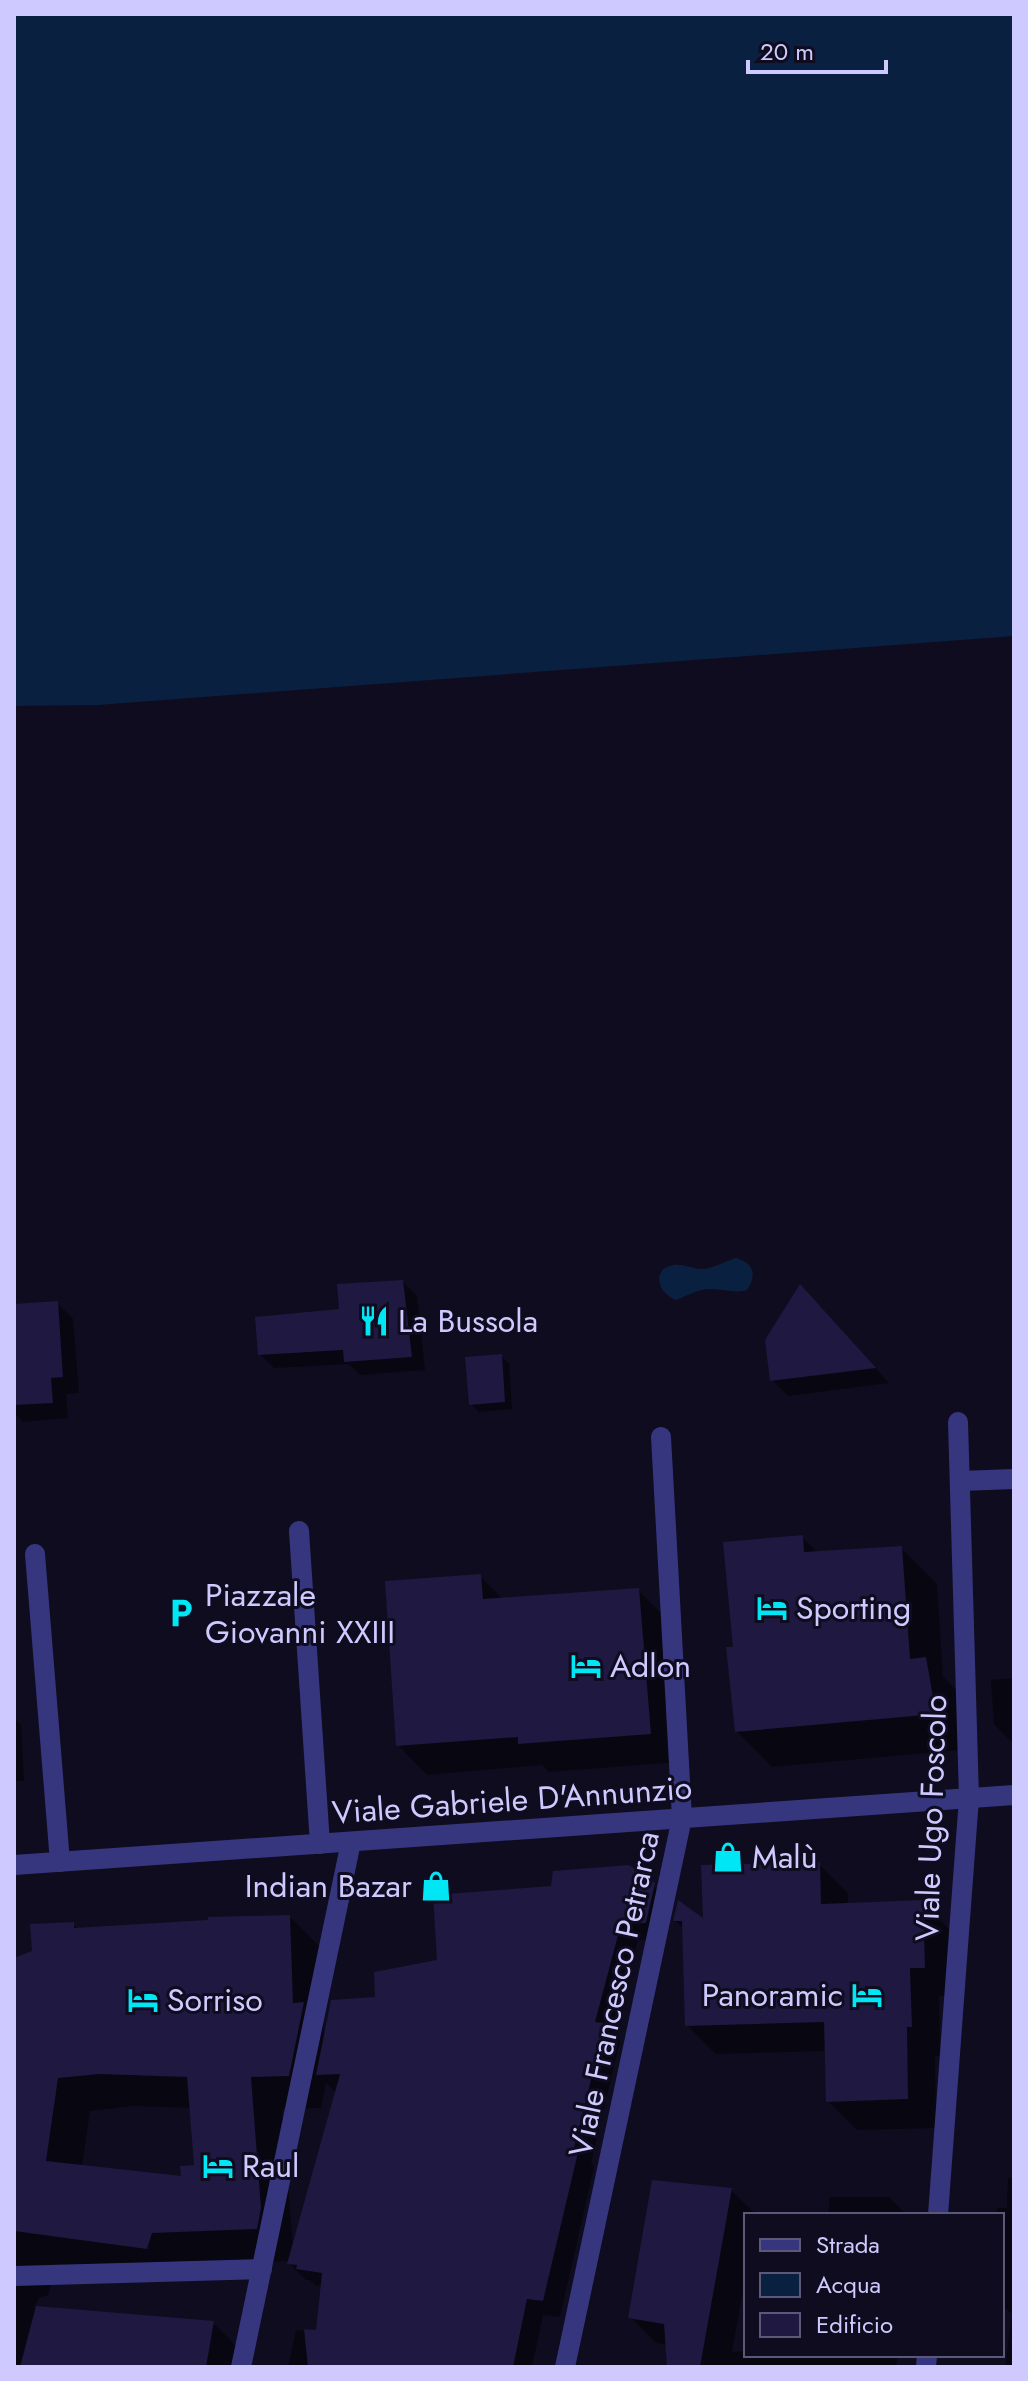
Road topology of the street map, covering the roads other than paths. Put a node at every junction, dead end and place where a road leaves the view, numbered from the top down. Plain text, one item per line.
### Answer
1 (958, 1422) dead end
2 (661, 1437) dead end
3 (1014, 1479) edge
4 (960, 1481) junction
5 (299, 1531) dead end
6 (35, 1554) dead end
7 (1014, 1795) edge
8 (969, 1798) junction
9 (682, 1818) junction
10 (351, 1842) junction
11 (320, 1844) junction
12 (60, 1862) junction
13 (14, 1865) edge
14 (938, 2213) edge
15 (262, 2269) junction
16 (14, 2276) edge
17 (241, 2367) edge
18 (565, 2367) edge

1 - 4 street, Viale Ugo Foscolo
2 - 9 street, Viale Francesco Petrarca
3 - 4 street
4 - 8 street, Viale Ugo Foscolo
5 - 11 street
6 - 12 street
7 - 8 street, Viale Gabriele D'Annunzio
8 - 9 street, Viale Gabriele D'Annunzio
8 - 14 street, Viale Ugo Foscolo
9 - 10 street, Viale Gabriele D'Annunzio
9 - 18 street, Viale Francesco Petrarca
10 - 11 street, Viale Gabriele D'Annunzio
10 - 15 street
11 - 12 street, Viale Gabriele D'Annunzio
12 - 13 street, Viale Gabriele D'Annunzio
15 - 16 street
15 - 17 street

